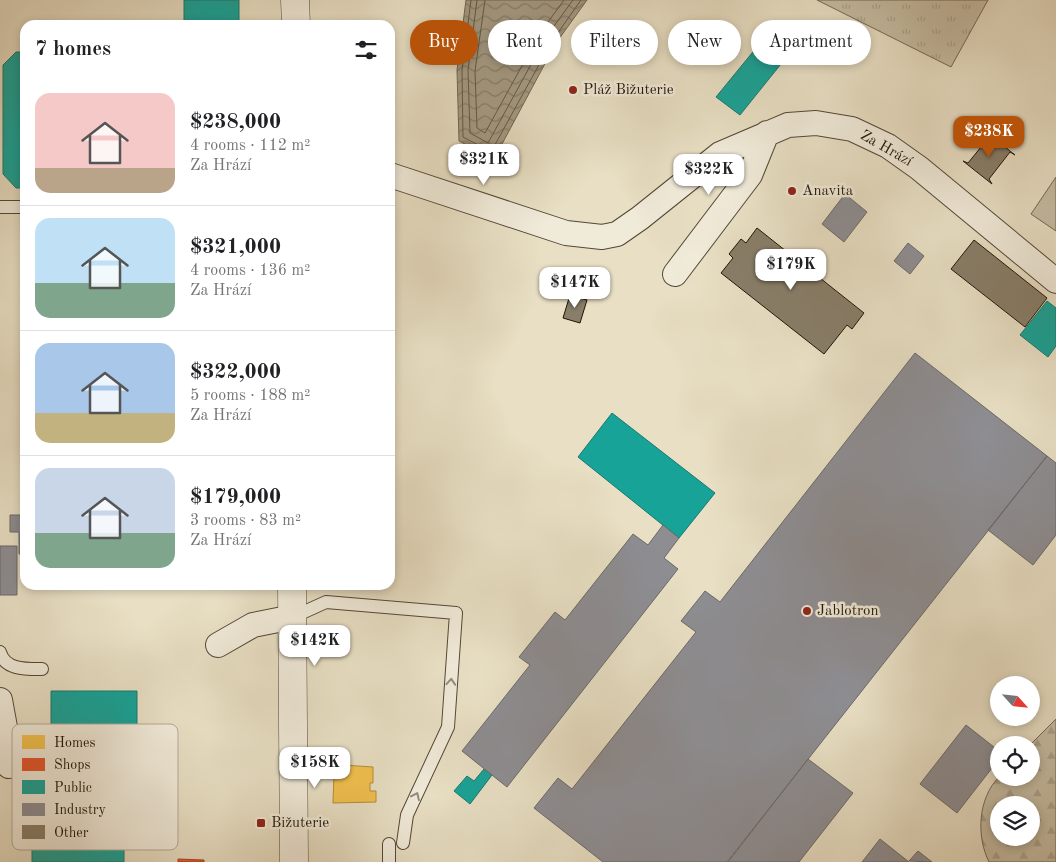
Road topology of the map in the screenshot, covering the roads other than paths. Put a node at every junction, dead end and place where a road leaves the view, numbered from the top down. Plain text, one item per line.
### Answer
1 (295, 0) edge
2 (296, 20) edge
3 (767, 133) junction
4 (395, 177) edge
5 (0, 207) edge
6 (20, 207) edge
7 (675, 274) dead end
8 (1056, 281) edge
9 (292, 590) edge
10 (293, 617) junction
11 (218, 645) dead end
12 (0, 652) edge
13 (42, 669) dead end
14 (0, 700) edge
15 (9, 766) dead end
16 (403, 843) dead end
17 (389, 844) dead end
18 (288, 858) edge
19 (389, 862) edge

1 - 2 street
3 - 4 street, Za Hrází
3 - 7 street
3 - 8 street, Za Hrází
5 - 6 lane
9 - 10 street
10 - 11 street
16 -> 10 lane
10 - 18 street
12 - 13 lane
14 - 15 street
17 - 19 lane

